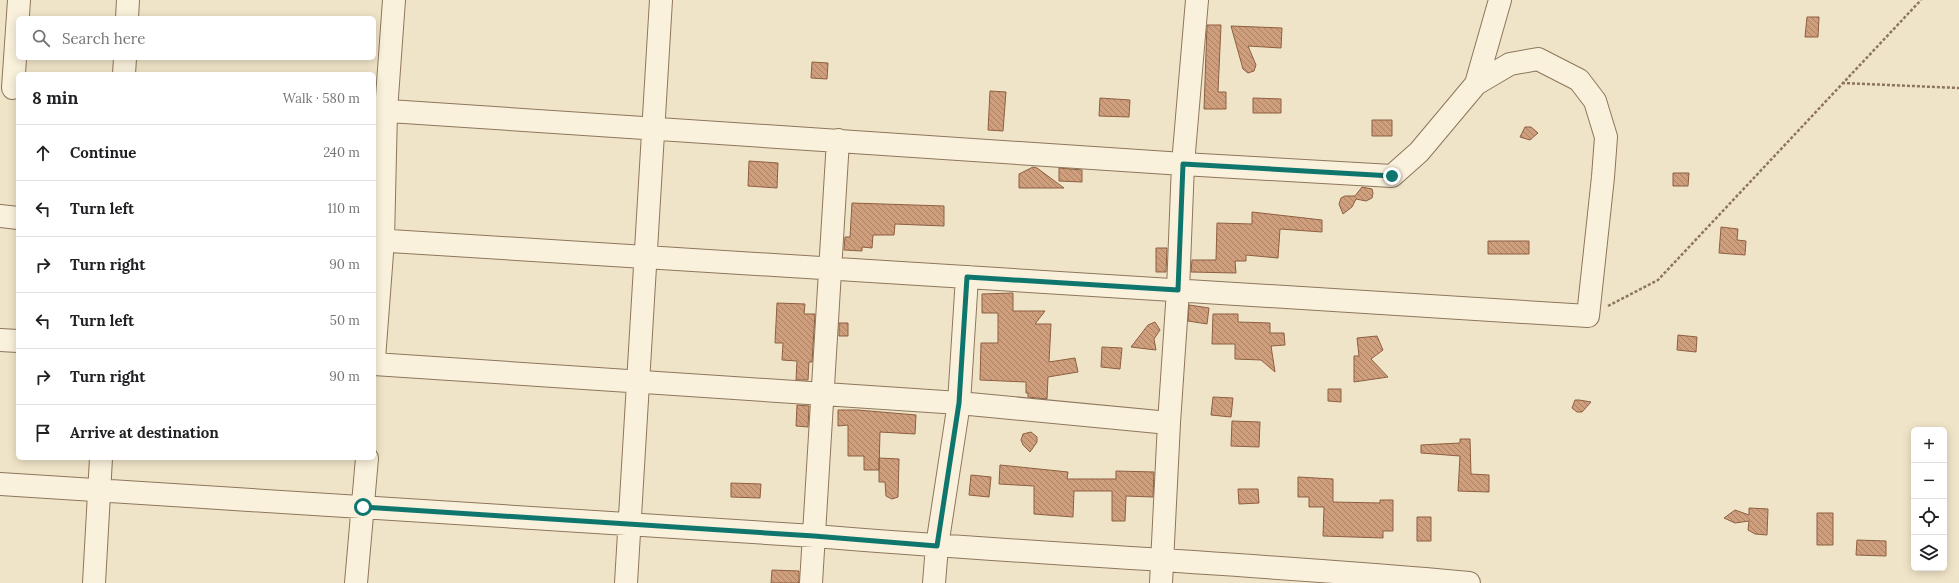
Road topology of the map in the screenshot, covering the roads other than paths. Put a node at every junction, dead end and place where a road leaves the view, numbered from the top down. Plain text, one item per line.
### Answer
1 (19, 0) edge
2 (128, 0) edge
3 (394, 0) edge
4 (661, 0) edge
5 (1197, 0) edge
6 (1500, 0) edge
7 (17, 16) edge
8 (127, 16) edge
9 (16, 29) edge
10 (124, 60) edge
11 (124, 72) edge
12 (1476, 84) junction
13 (10, 87) edge
14 (380, 111) edge
15 (653, 128) junction
16 (838, 140) junction
17 (1183, 164) junction
18 (0, 216) edge
19 (16, 218) edge
20 (379, 240) edge
21 (646, 257) junction
22 (828, 268) junction
23 (967, 277) junction
24 (1178, 290) junction
25 (376, 311) edge
26 (0, 340) edge
27 (16, 341) edge
28 (376, 364) edge
29 (638, 382) junction
30 (823, 393) junction
31 (959, 403) junction
32 (1169, 423) junction
33 (101, 460) edge
34 (367, 460) edge
35 (0, 484) edge
36 (99, 490) junction
37 (363, 507) junction
38 (629, 525) junction
39 (814, 536) junction
40 (937, 546) junction
41 (1162, 560) junction
42 (1286, 576) edge
43 (1377, 579) edge
44 (94, 583) edge
45 (356, 583) edge
46 (626, 583) edge
47 (811, 583) edge
48 (934, 583) edge
49 (1161, 583) edge
50 (1469, 583) edge

1 - 7 street
2 - 8 street
3 - 14 street
4 - 15 street
5 - 17 street
6 - 12 street
9 - 13 street
10 - 11 street
12 - 17 street
12 - 24 street
14 - 15 street
14 - 20 street
15 - 16 street
15 - 21 street
16 - 17 street
16 - 22 street
17 - 24 street
18 - 19 street
20 - 21 street
20 - 25 street
21 - 22 street
21 - 29 street
22 - 23 street
22 - 30 street
23 - 24 street
23 - 31 street
24 - 32 street
26 - 27 street
28 - 29 street
29 - 30 street
29 - 38 street
30 - 31 street
30 - 39 street
31 - 32 street
31 - 40 street
32 - 41 street
33 - 36 street
34 - 37 street
35 - 36 street
36 - 37 street
36 - 44 street
37 - 38 street
37 - 45 street
38 - 39 street
38 - 46 street
39 - 40 street
39 - 47 street
40 - 41 street
40 - 48 street
41 - 42 street
41 - 49 street
42 - 43 street
43 - 50 street

